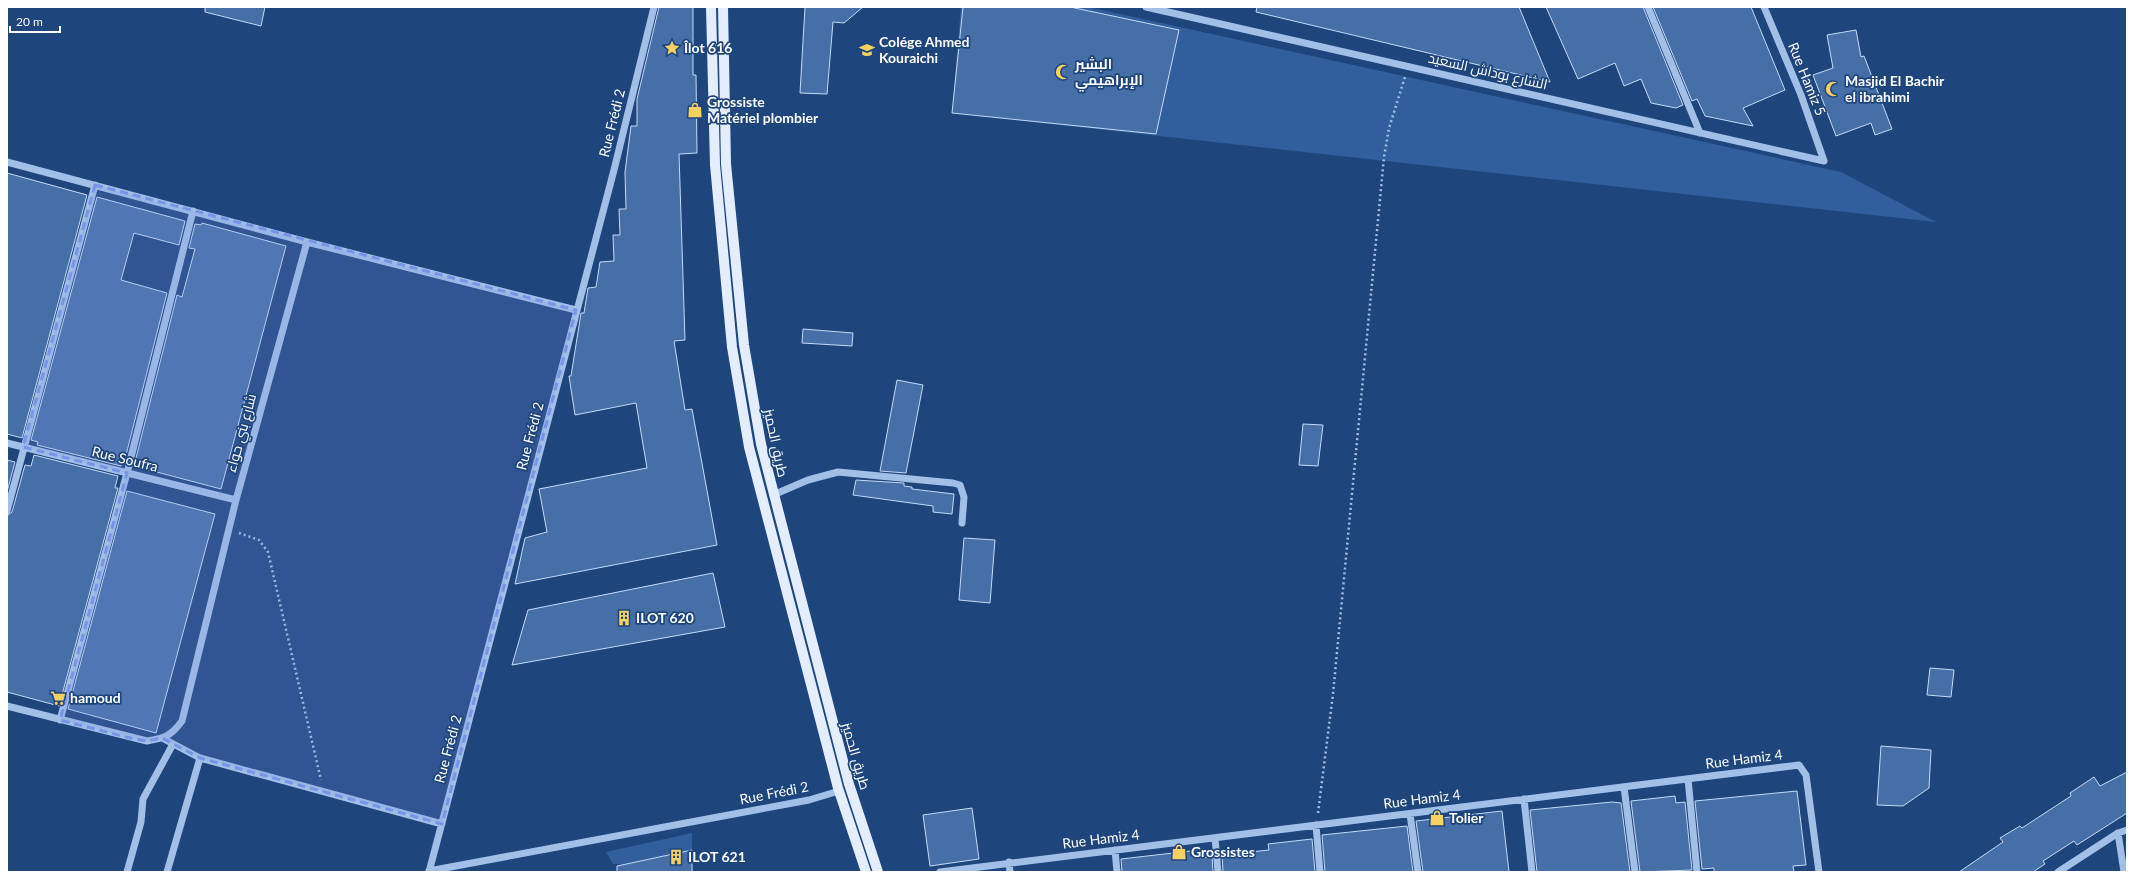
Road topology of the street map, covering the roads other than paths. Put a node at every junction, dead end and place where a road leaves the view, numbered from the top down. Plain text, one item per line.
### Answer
1 (654, 7) edge
2 (711, 7) edge
3 (723, 7) edge
4 (1146, 7) edge
5 (1648, 7) edge
6 (1764, 7) edge
7 (1700, 133) junction
8 (1824, 161) joint
9 (7, 162) edge
10 (95, 185) junction
11 (192, 211) junction
12 (307, 242) junction
13 (576, 310) junction
14 (7, 443) edge
15 (23, 447) junction
16 (127, 473) junction
17 (773, 495) junction
18 (236, 500) junction
19 (7, 511) edge
20 (962, 523) dead end
21 (7, 706) edge
22 (60, 720) junction
23 (162, 738) junction
24 (173, 744) junction
25 (200, 758) junction
26 (1688, 779) junction
27 (1624, 787) junction
28 (839, 791) junction
29 (1524, 799) junction
30 (1410, 814) junction
31 (442, 824) junction
32 (1316, 825) junction
33 (2127, 830) edge
34 (2118, 833) junction
35 (1215, 838) junction
36 (1115, 850) junction
37 (1009, 862) junction
38 (429, 871) edge
39 (127, 872) edge
40 (167, 872) edge
41 (866, 872) edge
42 (878, 872) edge
43 (940, 872) edge
44 (1010, 872) edge
45 (1117, 872) edge
46 (1218, 872) edge
47 (1320, 872) edge
48 (1418, 872) edge
49 (1532, 872) edge
50 (1635, 872) edge
51 (1697, 872) edge
52 (1819, 872) edge
53 (2058, 872) edge
54 (2124, 872) edge

1 - 13 street, Rue Frédi 2
2 - 28 main road, طريق الحميز
3 - 17 main road, طريق الحميز
4 - 7 street, الشارع بوداش السعيد
5 - 7 street
6 - 8 street, Rue Hamiz 5
7 - 8 street, الشارع بوداش السعيد
9 - 10 street
10 - 11 street
10 - 15 street
11 - 12 street
11 - 16 street
12 - 13 street
12 - 18 street, شارع بني حواء
13 - 31 street, Rue Frédi 2
14 - 15 street, Rue Soufra
15 - 16 street, Rue Soufra
15 - 19 street
16 - 18 street, Rue Soufra
16 - 22 street
17 - 20 street
17 - 42 main road, طريق الحميز
18 - 23 street, شارع بني حواء
21 - 22 street, شارع بني حواء
22 - 23 street, شارع بني حواء
23 - 24 street
24 - 25 street
24 - 39 street
25 - 31 street
25 - 40 street
26 - 27 street, Rue Hamiz 4
26 - 51 street
26 - 52 street, Rue Hamiz 4
27 - 29 street, Rue Hamiz 4
27 - 50 street
28 - 38 street, Rue Frédi 2
28 - 41 main road, طريق الحميز
29 - 30 street, Rue Hamiz 4
29 - 49 street
30 - 32 street, Rue Hamiz 4
30 - 48 street
31 - 38 street, Rue Frédi 2
32 - 35 street, Rue Hamiz 4
32 - 47 street
33 - 34 street
34 - 53 street
34 - 54 street
35 - 36 street, Rue Hamiz 4
35 - 46 street
36 - 37 street, Rue Hamiz 4
36 - 45 street
37 - 43 street, Rue Hamiz 4
37 - 44 street

